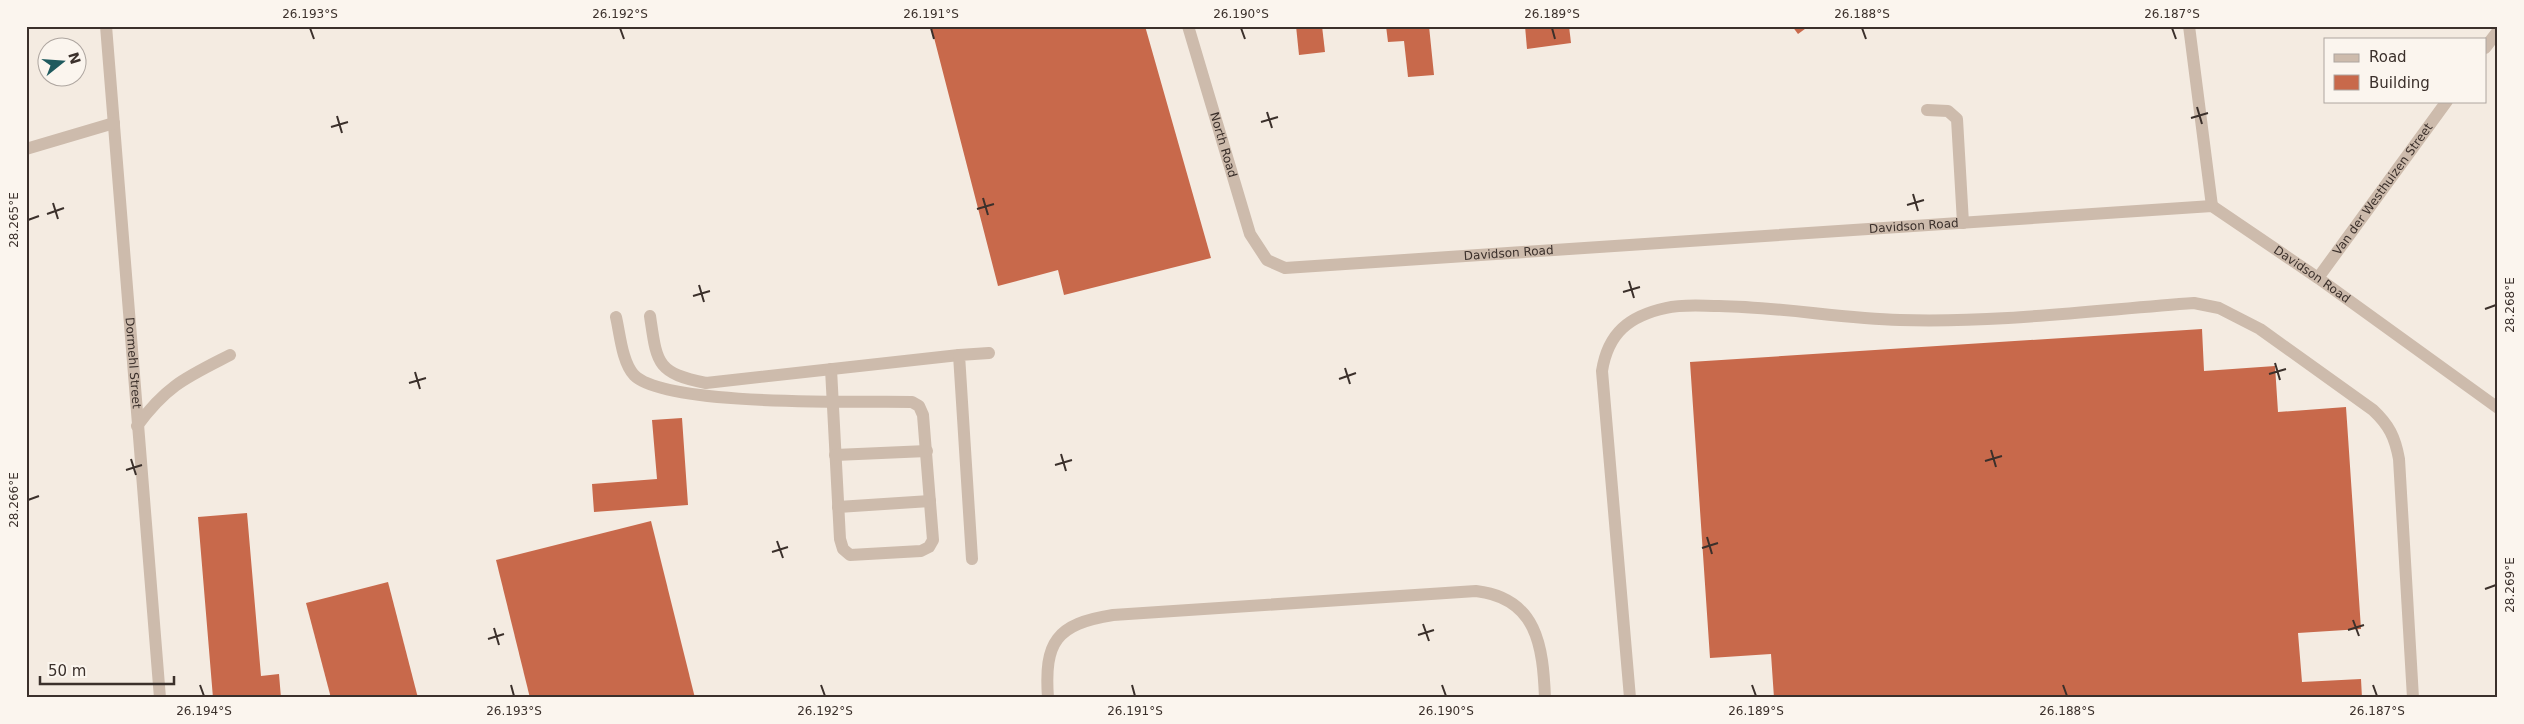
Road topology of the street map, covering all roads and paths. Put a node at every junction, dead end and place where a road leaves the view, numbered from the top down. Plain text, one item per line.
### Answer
1 (106, 26) edge
2 (1188, 26) edge
3 (2190, 26) edge
4 (2498, 31) edge
5 (2486, 47) edge
6 (2446, 102) edge
7 (1927, 110) dead end
8 (114, 123) junction
9 (26, 149) edge
10 (2212, 206) junction
11 (1963, 223) junction
12 (1267, 260) joint
13 (2318, 278) junction
14 (650, 316) dead end
15 (616, 317) dead end
16 (989, 353) dead end
17 (230, 355) dead end
18 (959, 355) junction
19 (832, 369) junction
20 (834, 401) junction
21 (2498, 408) edge
22 (137, 426) junction
23 (927, 451) junction
24 (835, 455) junction
25 (930, 501) junction
26 (838, 507) junction
27 (972, 559) dead end
28 (160, 698) edge
29 (1048, 698) edge
30 (1545, 698) edge
31 (1630, 698) edge
32 (2414, 698) edge

1 - 8 street, Dormehl Street
2 - 12 street, North Road
3 - 10 street
4 - 5 street
6 - 13 street, Van der Westhuizen Street
7 - 11 street
8 - 9 street
8 - 22 street, Dormehl Street
10 - 11 street, Davidson Road
10 - 13 street, Davidson Road
11 - 12 street, Davidson Road
13 - 21 street, Davidson Road
14 - 19 street
15 - 20 street
16 - 18 street
17 - 22 street
18 - 19 street
18 - 27 street
19 - 20 street
20 - 23 street
20 - 24 street
22 - 28 street, Dormehl Street
23 - 24 street
23 - 25 street
24 - 26 street
25 - 26 street
25 - 26 street
29 - 30 street
31 - 32 street

